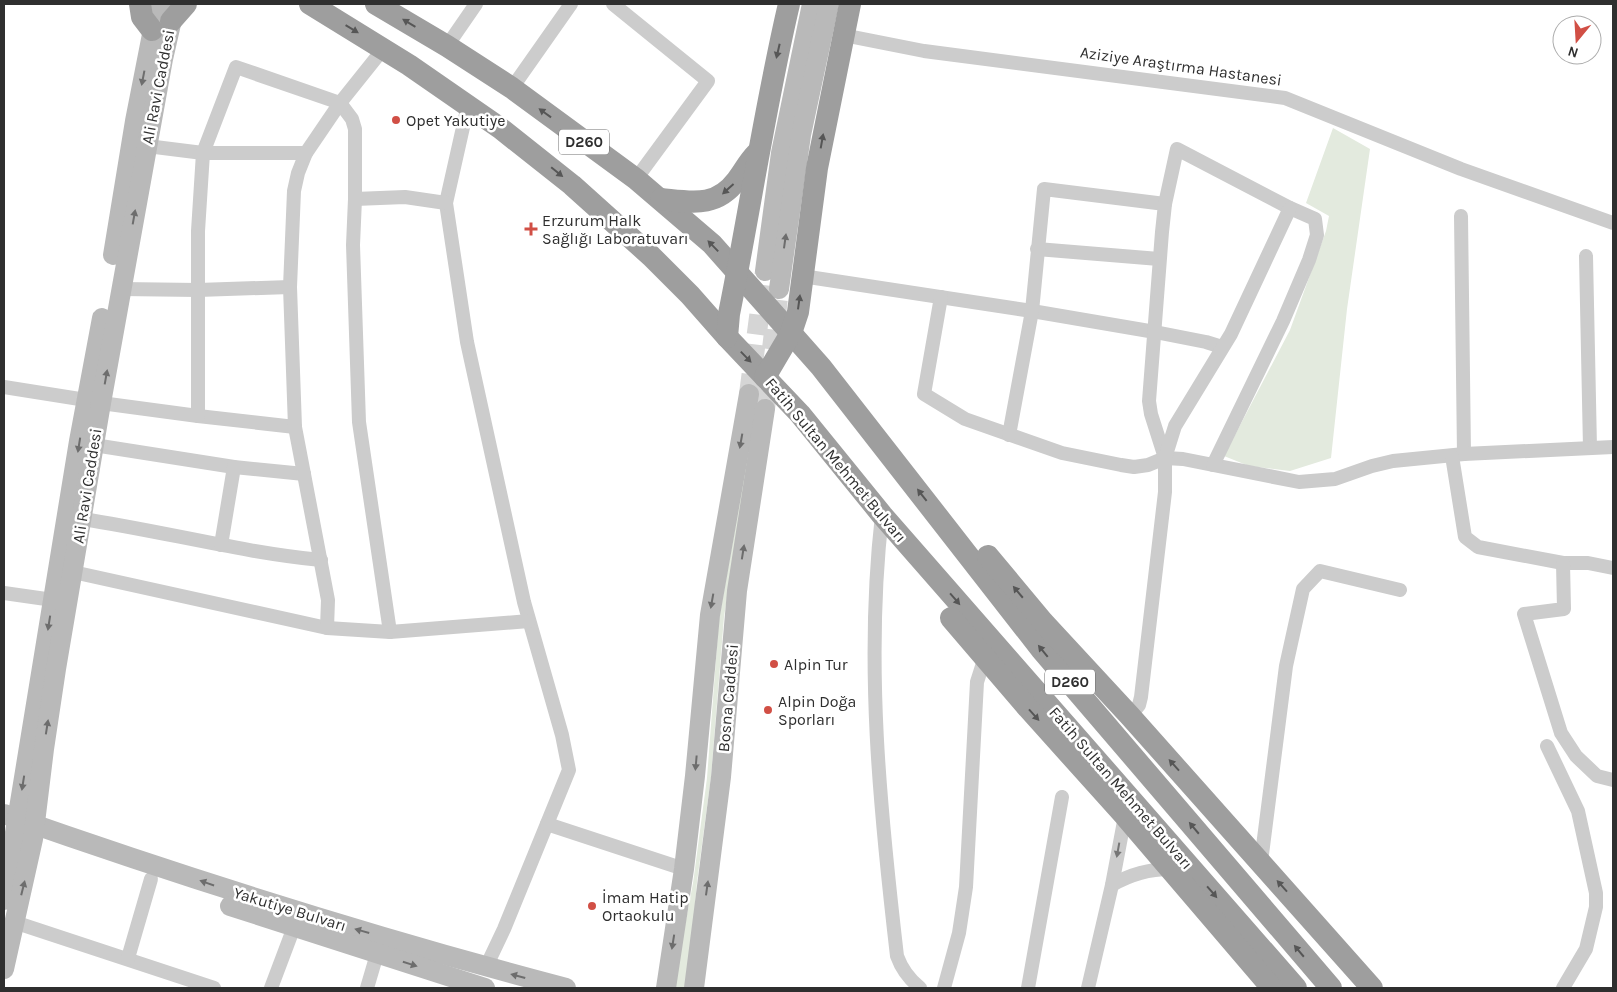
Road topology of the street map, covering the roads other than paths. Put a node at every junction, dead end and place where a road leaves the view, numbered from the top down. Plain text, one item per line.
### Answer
1 (140, 4) edge
2 (186, 4) edge
3 (310, 4) edge
4 (376, 4) edge
5 (476, 4) edge
6 (571, 4) edge
7 (613, 4) edge
8 (789, 4) edge
9 (812, 4) edge
10 (829, 4) edge
11 (850, 4) edge
12 (164, 15) edge
13 (843, 35) junction
14 (447, 46) junction
15 (384, 48) junction
16 (512, 88) junction
17 (340, 103) junction
18 (468, 105) junction
19 (147, 146) junction
20 (758, 152) junction
21 (203, 153) junction
22 (306, 153) junction
23 (636, 179) junction
24 (355, 199) junction
25 (661, 199) junction
26 (446, 203) junction
27 (1165, 204) junction
28 (1290, 208) junction
29 (1461, 216) dead end
30 (1613, 223) edge
31 (1037, 249) junction
32 (1586, 256) dead end
33 (1159, 259) junction
34 (765, 270) tunnel mouth
35 (737, 272) junction
36 (802, 276) junction
37 (290, 288) junction
38 (121, 289) junction
39 (779, 289) tunnel mouth
40 (198, 290) junction
41 (941, 296) junction
42 (1032, 311) junction
43 (1155, 332) junction
44 (791, 333) junction
45 (727, 337) junction
46 (1222, 347) junction
47 (765, 377) junction
48 (4, 387) edge
49 (750, 394) tunnel mouth
50 (94, 401) junction
51 (765, 409) tunnel mouth
52 (198, 416) junction
53 (295, 427) junction
54 (1009, 435) junction
55 (94, 445) junction
56 (1613, 447) edge
57 (1590, 448) junction
58 (1458, 455) junction
59 (1165, 458) junction
60 (1213, 465) junction
61 (234, 467) junction
62 (304, 474) junction
63 (885, 518) junction
64 (82, 519) junction
65 (946, 526) junction
66 (221, 545) junction
67 (321, 560) junction
68 (1563, 562) junction
69 (1613, 568) edge
70 (73, 572) junction
71 (1400, 590) dead end
72 (4, 594) edge
73 (53, 600) junction
74 (529, 621) junction
75 (327, 628) junction
76 (390, 632) junction
77 (985, 657) junction
78 (1130, 716) junction
79 (1546, 746) dead end
80 (1613, 780) edge
81 (1062, 798) dead end
82 (1125, 816) junction
83 (547, 824) junction
84 (18, 827) edge
85 (1261, 862) junction
86 (684, 869) junction
87 (1170, 870) junction
88 (151, 879) junction
89 (1112, 885) junction
90 (4, 900) edge
91 (14, 922) junction
92 (294, 927) junction
93 (377, 954) junction
94 (128, 958) junction
95 (486, 967) junction
96 (4, 969) edge
97 (214, 988) edge
98 (270, 988) edge
99 (367, 988) edge
100 (485, 988) edge
101 (566, 988) edge
102 (666, 988) edge
103 (694, 988) edge
104 (920, 988) edge
105 (944, 988) edge
106 (1028, 988) edge
107 (1088, 988) edge
108 (1272, 988) edge
109 (1296, 988) edge
110 (1331, 988) edge
111 (1372, 988) edge
112 (1563, 988) edge

1 - 12 highway
2 - 12 highway
3 -> 15 highway, Fatih Sultan Mehmet Bulvarı / D260
14 -> 4 highway, Fatih Sultan Mehmet Bulvarı / D260
5 - 14 street
6 - 16 street
7 - 23 street
8 -> 20 highway
9 - 34 main road
39 -> 10 main road
11 - 13 highway
12 - 19 main road, Ali Ravi Caddesi
12 -> 50 main road, Ali Ravi Caddesi
13 - 30 street, Aziziye Araştırma Hastanesi
36 -> 13 highway
14 - 16 highway, Fatih Sultan Mehmet Bulvarı / D260
15 - 17 street
15 - 18 highway, Fatih Sultan Mehmet Bulvarı / D260
23 -> 16 highway, Fatih Sultan Mehmet Bulvarı / D260
17 - 21 street
17 - 22 street
17 - 24 street
18 - 26 street
18 -> 45 highway, Fatih Sultan Mehmet Bulvarı / D260
19 - 21 street
38 -> 19 main road, Ali Ravi Caddesi
20 -> 25 highway
20 - 35 highway
21 - 22 street
21 - 40 street
22 - 37 street
23 - 25 highway, Fatih Sultan Mehmet Bulvarı / D260
24 - 26 street
24 - 76 street
35 -> 25 highway, Fatih Sultan Mehmet Bulvarı / D260
26 - 74 street
27 - 28 street
27 - 31 street
27 - 33 street
28 - 46 street
28 - 60 street
29 - 58 street
31 - 33 street
31 - 42 street
32 - 57 street
33 - 43 street
35 - 44 highway, Fatih Sultan Mehmet Bulvarı / D260
35 - 45 highway
36 - 41 street
44 -> 36 highway
37 - 40 street
37 - 53 street
38 - 40 street
50 -> 38 main road, Ali Ravi Caddesi
40 - 52 street
41 - 42 street
41 - 54 street
42 - 43 street
42 - 54 street
43 - 46 street
43 - 59 street
44 - 47 highway
65 -> 44 highway, Fatih Sultan Mehmet Bulvarı / D260
45 -> 47 highway, Fatih Sultan Mehmet Bulvarı / D260
46 - 59 street
47 - 63 highway, Fatih Sultan Mehmet Bulvarı / D260
48 - 50 street
49 -> 86 main road
50 - 52 street
50 - 55 main road, Ali Ravi Caddesi
50 -> 73 main road, Ali Ravi Caddesi
103 -> 51 main road, Bosna Caddesi
52 - 53 street
53 - 62 street
54 - 59 street
55 - 61 street
55 - 64 main road, Ali Ravi Caddesi
56 - 57 street
57 - 58 street
58 - 60 street
58 - 68 street
59 - 60 street
59 - 78 street
61 - 62 street
61 - 66 street
62 - 67 street
63 - 77 highway
63 - 104 street
63 -> 109 highway, Fatih Sultan Mehmet Bulvarı / D260
64 - 66 street
64 - 70 main road, Ali Ravi Caddesi
78 -> 65 highway
110 -> 65 highway, Fatih Sultan Mehmet Bulvarı / D260
66 - 67 street
67 - 75 street
68 - 69 street
68 - 80 street
70 - 75 street
84 -> 70 main road, Ali Ravi Caddesi
71 - 85 street
72 - 73 street
73 -> 84 main road, Ali Ravi Caddesi
74 - 76 street
74 - 83 street
75 - 76 street
77 -> 82 highway
77 - 105 street
85 -> 78 highway
79 - 112 street
81 - 106 street
82 - 87 highway
82 -> 89 street
83 - 86 street
83 - 95 street
84 - 88 main road, Yakutiye Bulvarı
84 - 90 main road, Ali Ravi Caddesi
91 -> 84 main road, Ali Ravi Caddesi
95 -> 84 main road, Yakutiye Bulvarı
111 -> 85 highway
86 -> 102 main road
87 - 89 street
87 - 108 highway
88 - 92 main road, Yakutiye Bulvarı
88 - 94 street
89 - 107 street
91 - 94 street
91 - 96 main road, Ali Ravi Caddesi
92 - 93 main road, Yakutiye Bulvarı
92 - 98 street
93 - 99 street
93 -> 100 main road, Yakutiye Bulvarı
94 - 97 street
101 -> 95 main road, Yakutiye Bulvarı

